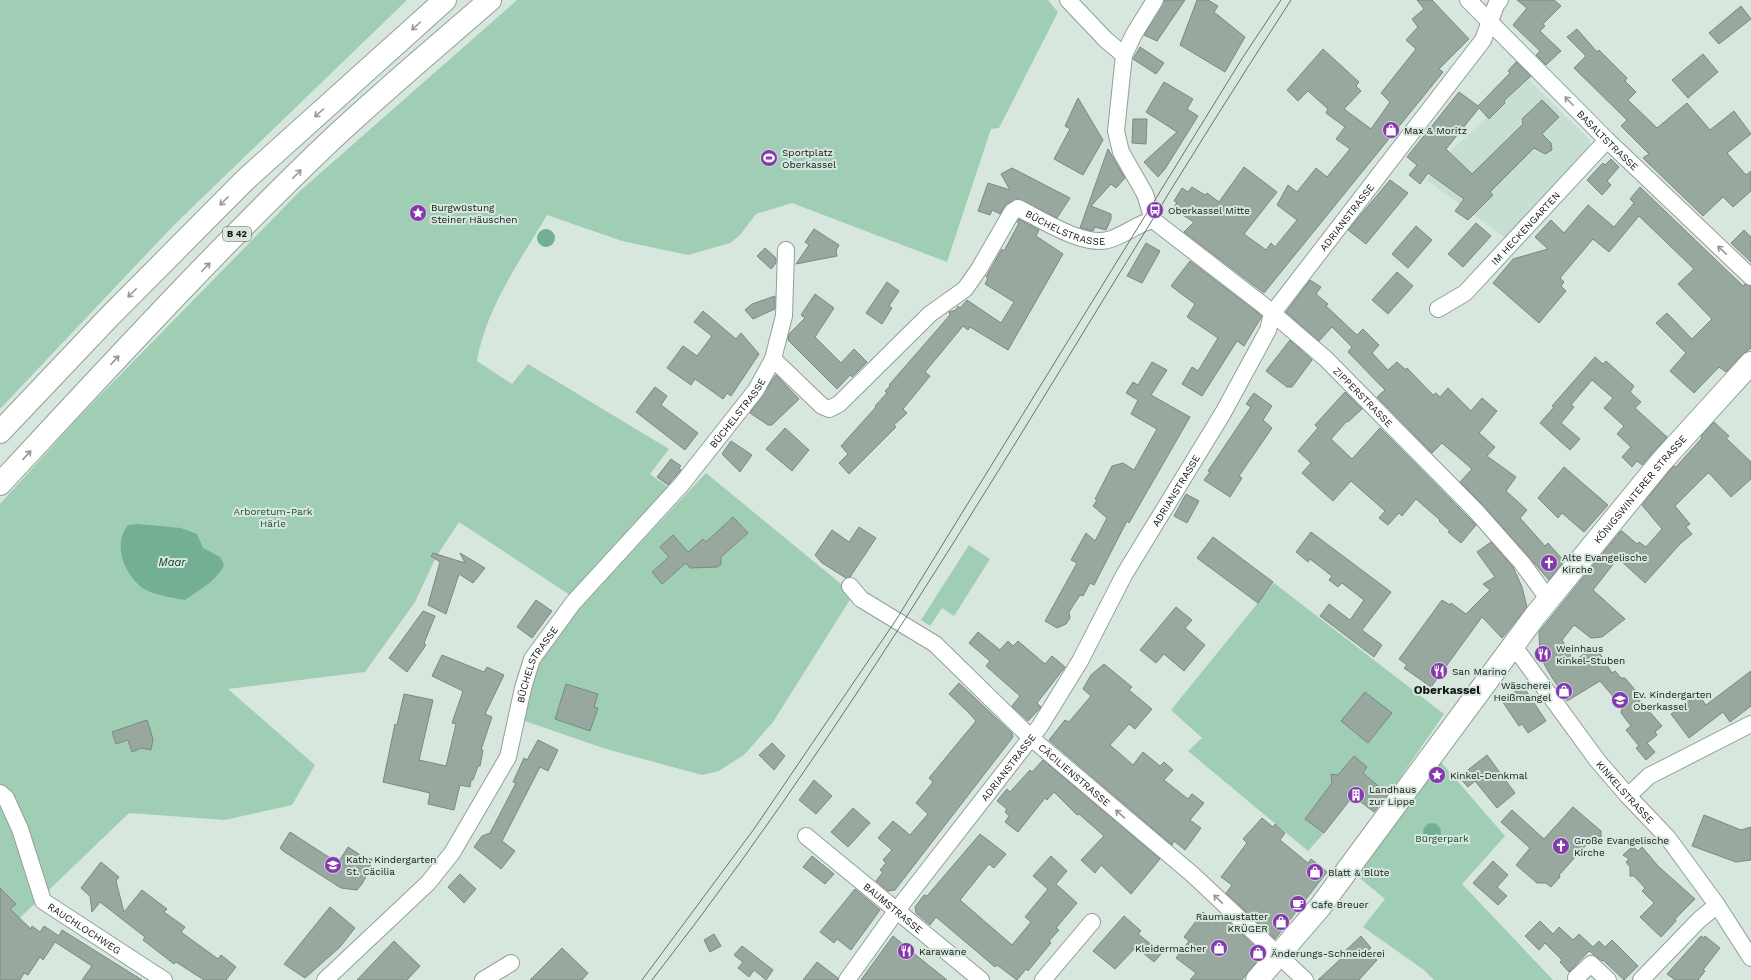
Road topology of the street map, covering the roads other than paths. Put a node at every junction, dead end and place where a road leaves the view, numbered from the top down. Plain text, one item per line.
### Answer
1 (445, 0) edge
2 (490, 0) edge
3 (1068, 0) edge
4 (1155, 0) edge
5 (1468, 0) edge
6 (1500, 0) edge
7 (1490, 22) junction
8 (1124, 55) junction
9 (1607, 140) junction
10 (1153, 220) junction
11 (786, 250) dead end
12 (1751, 277) edge
13 (1438, 309) dead end
14 (1272, 314) junction
15 (773, 359) junction
16 (1751, 363) edge
17 (0, 432) edge
18 (0, 484) edge
19 (850, 586) dead end
20 (1549, 600) junction
21 (1513, 645) junction
22 (1751, 724) edge
23 (1030, 737) junction
24 (0, 793) edge
25 (1628, 796) junction
26 (806, 836) dead end
27 (1717, 905) junction
28 (897, 910) junction
29 (1092, 922) dead end
30 (1277, 955) junction
31 (1751, 958) edge
32 (511, 963) dead end
33 (164, 980) edge
34 (325, 980) edge
35 (483, 980) edge
36 (847, 980) edge
37 (981, 980) edge
38 (1043, 980) edge
39 (1257, 980) edge
40 (1305, 980) edge
41 (1578, 980) edge
42 (1608, 980) edge
43 (1641, 980) edge

1 -> 17 main road
18 -> 2 main road, B 42
3 - 8 street
4 - 8 street
5 - 7 street, BASALTSTRASSE
6 - 7 street, ADRIANSTRASSE
9 -> 7 street, BASALTSTRASSE
7 - 14 street, ADRIANSTRASSE
8 - 10 street
12 -> 9 street, BASALTSTRASSE
9 - 13 street, IM HECKENGARTEN
10 - 14 street, ZIPPERSTRASSE
10 - 15 street, BÜCHELSTRASSE
11 - 15 street, BÜCHELSTRASSE
14 - 20 street, ZIPPERSTRASSE
14 - 23 street, ADRIANSTRASSE
15 - 34 street, BÜCHELSTRASSE
16 - 20 main road, KÖNIGSWINTERER STRASSE
19 - 23 street, CÄCILIENSTRASSE
20 - 21 main road, KÖNIGSWINTERER STRASSE
21 - 25 street, KINKELSTRASSE
21 - 30 main road, KÖNIGSWINTERER STRASSE
22 - 25 street
23 - 28 street, ADRIANSTRASSE
30 -> 23 street, CÄCILIENSTRASSE
24 - 33 street, RAUCHLOCHWEG
25 - 27 street, KINKELSTRASSE
26 - 28 street, BAUMSTRASSE
27 - 31 street, KINKELSTRASSE
27 - 43 street
28 - 36 street, ADRIANSTRASSE
28 - 37 street, BAUMSTRASSE
29 - 38 street
30 - 39 main road, KÖNIGSWINTERER STRASSE
30 - 40 street, CÄCILIENSTRASSE
32 - 35 street
41 - 42 street

